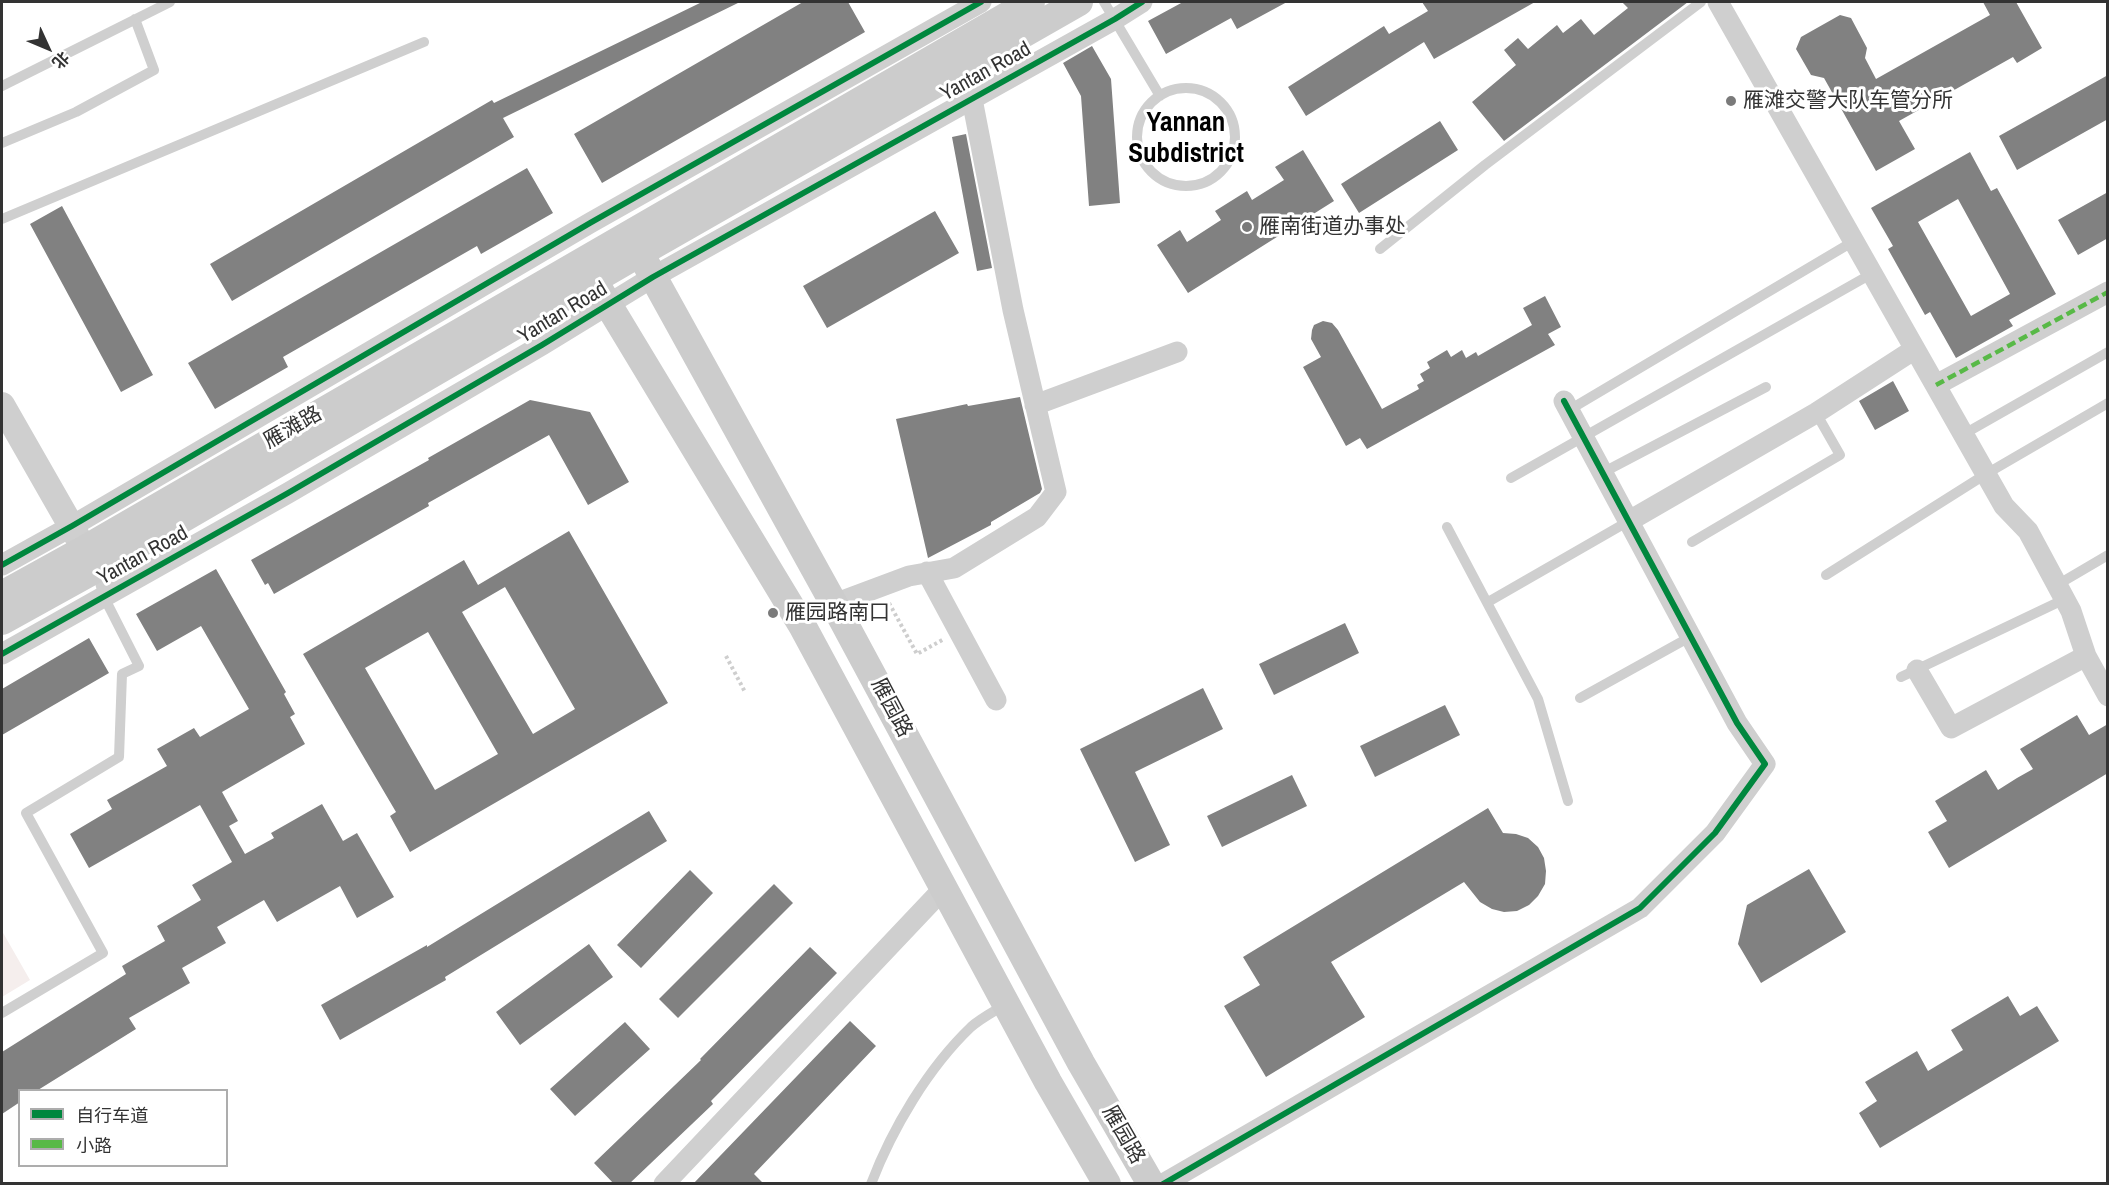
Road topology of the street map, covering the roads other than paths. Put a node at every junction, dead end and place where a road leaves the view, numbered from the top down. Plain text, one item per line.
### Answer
1 (170, 2) edge
2 (981, 2) edge
3 (1031, 2) edge
4 (1079, 2) edge
5 (1142, 2) edge
6 (1701, 2) edge
7 (1718, 2) edge
8 (1109, 10) edge
9 (135, 19) junction
10 (424, 42) dead end
11 (2, 86) edge
12 (1160, 96) junction
13 (972, 99) junction
14 (2, 143) edge
15 (614, 210) junction
16 (2, 219) edge
17 (1854, 241) junction
18 (633, 244) junction
19 (1380, 249) dead end
20 (589, 271) junction
21 (1873, 273) junction
22 (653, 278) junction
23 (2108, 292) edge
24 (609, 306) junction
25 (1915, 349) junction
26 (1177, 352) dead end
27 (2108, 352) edge
28 (1936, 385) junction
29 (1766, 387) dead end
30 (2108, 403) edge
31 (2, 405) edge
32 (1035, 405) junction
33 (1567, 405) joint
34 (1816, 413) junction
35 (1964, 434) junction
36 (1584, 438) junction
37 (1602, 473) junction
38 (1986, 474) junction
39 (1511, 478) dead end
40 (1629, 521) junction
41 (1447, 527) dead end
42 (1692, 542) dead end
43 (84, 548) junction
44 (2108, 555) edge
45 (2, 565) edge
46 (927, 572) junction
47 (1826, 575) dead end
48 (2061, 592) junction
49 (2, 595) edge
50 (104, 597) junction
51 (1488, 602) junction
52 (834, 604) junction
53 (2, 621) edge
54 (1690, 637) junction
55 (2, 654) edge
56 (2086, 656) junction
57 (1909, 673) joint
58 (2108, 696) edge
59 (1580, 698) dead end
60 (996, 700) dead end
61 (1568, 801) dead end
62 (944, 888) junction
63 (1006, 1004) junction
64 (2, 1013) edge
65 (664, 1184) edge
66 (872, 1184) edge
67 (1107, 1184) edge
68 (1151, 1184) edge
69 (1163, 1184) edge

1 - 9 lane
2 - 15 street, Yantan Road
3 - 18 main road, Yantan Road
4 - 18 main road, Yantan Road
5 - 8 street, Yantan Road
6 - 19 lane
7 - 17 street
8 - 12 lane
8 - 13 street, Yantan Road
9 - 11 lane
9 - 14 lane
10 - 16 lane
12 - 12 lane
13 - 22 street, Yantan Road
13 - 32 street
15 - 18 street
15 - 43 street, Yantan Road
17 - 21 street
17 - 33 lane
18 - 20 main road, Yantan Road
18 - 22 main road, 雁园路
20 - 24 main road, 雁园路
20 - 43 main road, 雁滩路
21 - 25 street
21 - 36 lane
22 - 24 street, Yantan Road
22 - 52 main road, 雁园路
23 - 28 street
24 - 50 street, Yantan Road
24 - 62 main road, 雁园路
25 - 28 street
25 - 34 street
26 - 32 street
27 - 35 lane
28 - 35 street
29 - 37 lane
30 - 38 lane
31 - 43 street
32 - 46 street
33 - 36 street
34 - 40 street
34 - 42 lane
35 - 38 street
36 - 37 street
36 - 39 lane
37 - 40 street
38 - 47 lane
38 - 48 street
40 - 51 lane
40 - 54 street
41 - 51 lane
43 - 45 street, Yantan Road
43 - 49 main road, 雁滩路
43 - 50 lane
43 - 53 main road, Yantan Road
44 - 48 lane
46 - 52 street
46 - 60 street
48 - 56 street
48 - 57 lane
50 - 55 street, Yantan Road
50 - 64 lane
51 - 61 lane
52 - 68 main road, 雁园路
54 - 59 lane
54 - 69 street
56 - 57 street
56 - 58 street
62 - 63 main road, 雁园路
62 - 65 street
63 - 66 lane
63 - 67 main road, 雁园路

